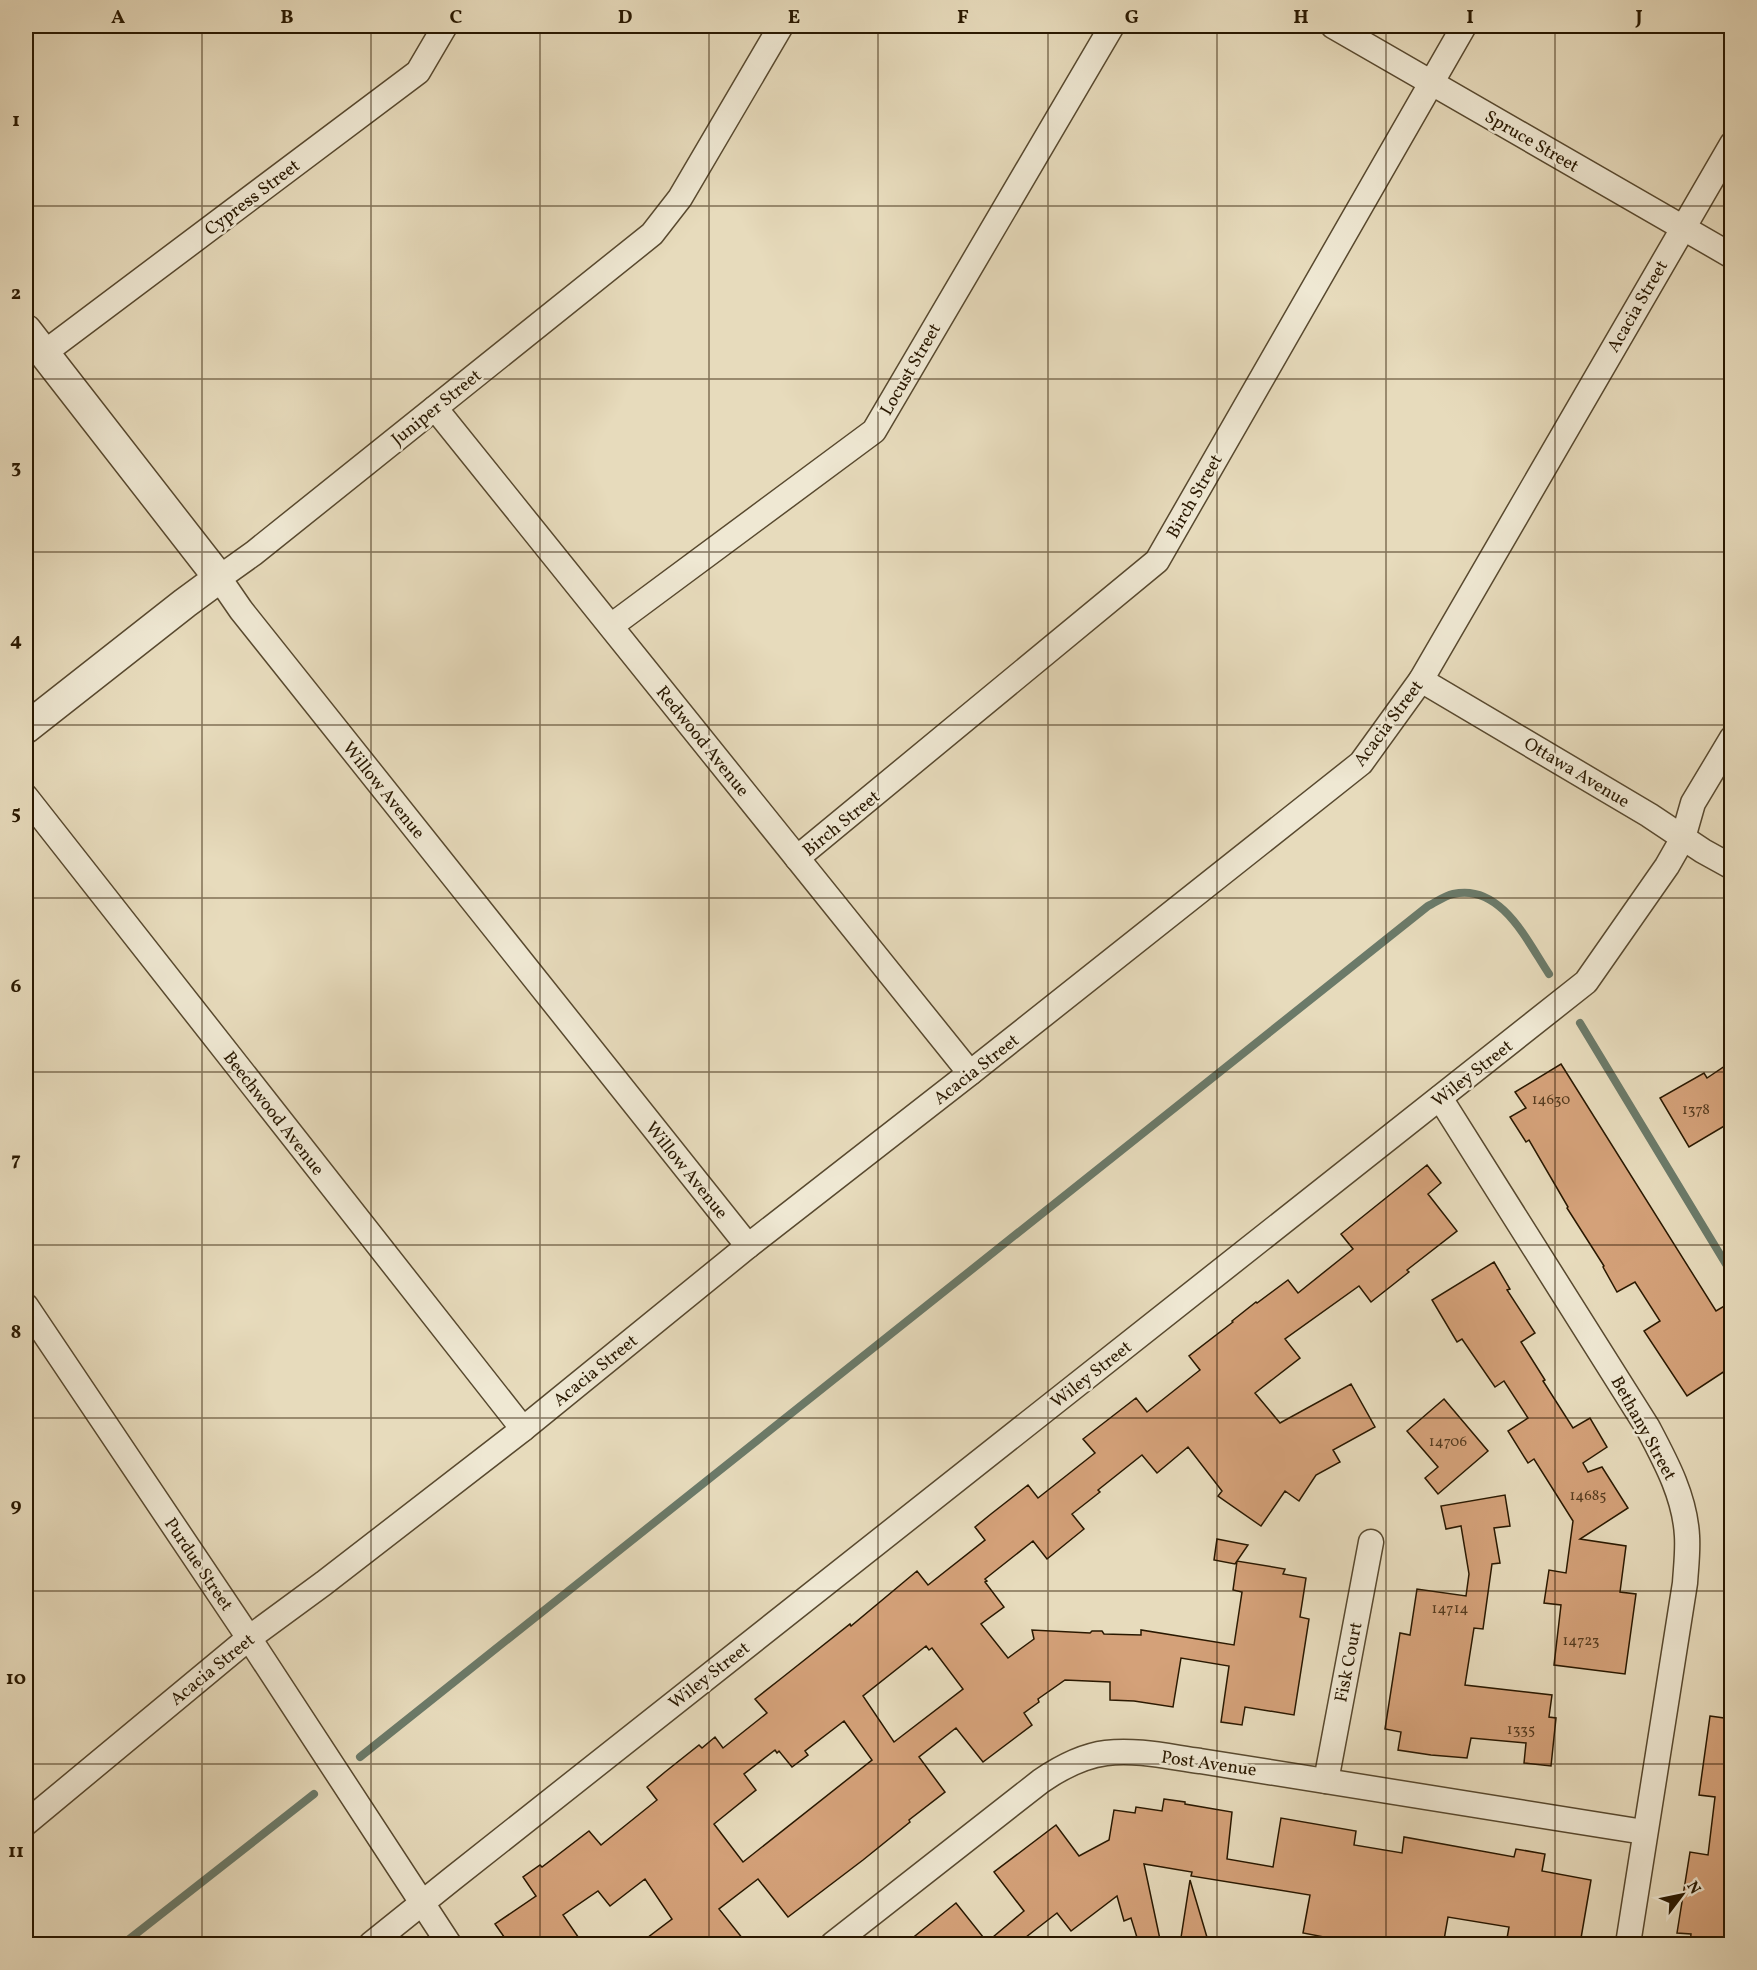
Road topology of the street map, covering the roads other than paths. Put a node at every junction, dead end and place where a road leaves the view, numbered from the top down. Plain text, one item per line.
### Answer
1 (445, 26) edge
2 (781, 26) edge
3 (1112, 26) edge
4 (1333, 26) edge
5 (1464, 26) edge
6 (1430, 82) junction
7 (1731, 144) edge
8 (1682, 229) junction
9 (1731, 256) edge
10 (26, 330) edge
11 (44, 353) junction
12 (435, 408) junction
13 (219, 578) junction
14 (610, 626) junction
15 (1421, 680) junction
16 (26, 728) edge
17 (1731, 738) edge
18 (26, 797) edge
19 (1683, 838) junction
20 (797, 858) junction
21 (1731, 867) edge
22 (970, 1073) junction
23 (1440, 1098) junction
24 (748, 1246) junction
25 (26, 1306) edge
26 (523, 1429) junction
27 (1371, 1542) dead end
28 (249, 1638) junction
29 (1326, 1781) junction
30 (28, 1815) edge
31 (1644, 1832) junction
32 (421, 1903) junction
33 (371, 1944) edge
34 (450, 1944) edge
35 (833, 1944) edge
36 (1628, 1944) edge

1 - 11 street, Cypress Street
2 - 12 street, Juniper Street
3 - 14 street, Locust Street
4 - 6 street, Spruce Street
5 - 6 street, Birch Street
6 - 8 street, Spruce Street
6 - 20 street, Birch Street
7 - 8 street, Acacia Street
8 - 9 street, Spruce Street
8 - 15 street, Acacia Street
10 - 11 street, Willow Avenue
11 - 13 street, Willow Avenue
12 - 13 street, Juniper Street
12 - 14 street, Redwood Avenue
13 - 16 street, Juniper Street
13 - 24 street, Willow Avenue
14 - 20 street, Redwood Avenue
15 - 19 street, Ottawa Avenue
15 - 22 street, Acacia Street
17 - 19 street, Wiley Street
18 - 26 street, Beechwood Avenue
19 - 21 street, Ottawa Avenue
19 - 23 street, Wiley Street
20 - 22 street, Redwood Avenue
22 - 24 street, Acacia Street
23 - 31 street, Bethany Street
23 - 32 street, Wiley Street
24 - 26 street, Acacia Street
25 - 28 street, Purdue Street
26 - 28 street, Acacia Street
27 - 29 street, Fisk Court
28 - 30 street, Acacia Street
28 - 32 street, Purdue Street
29 - 31 street, Post Avenue
29 - 35 street, Post Avenue
31 - 36 street, Bethany Street
32 - 33 street, Wiley Street
32 - 34 street, Purdue Street

